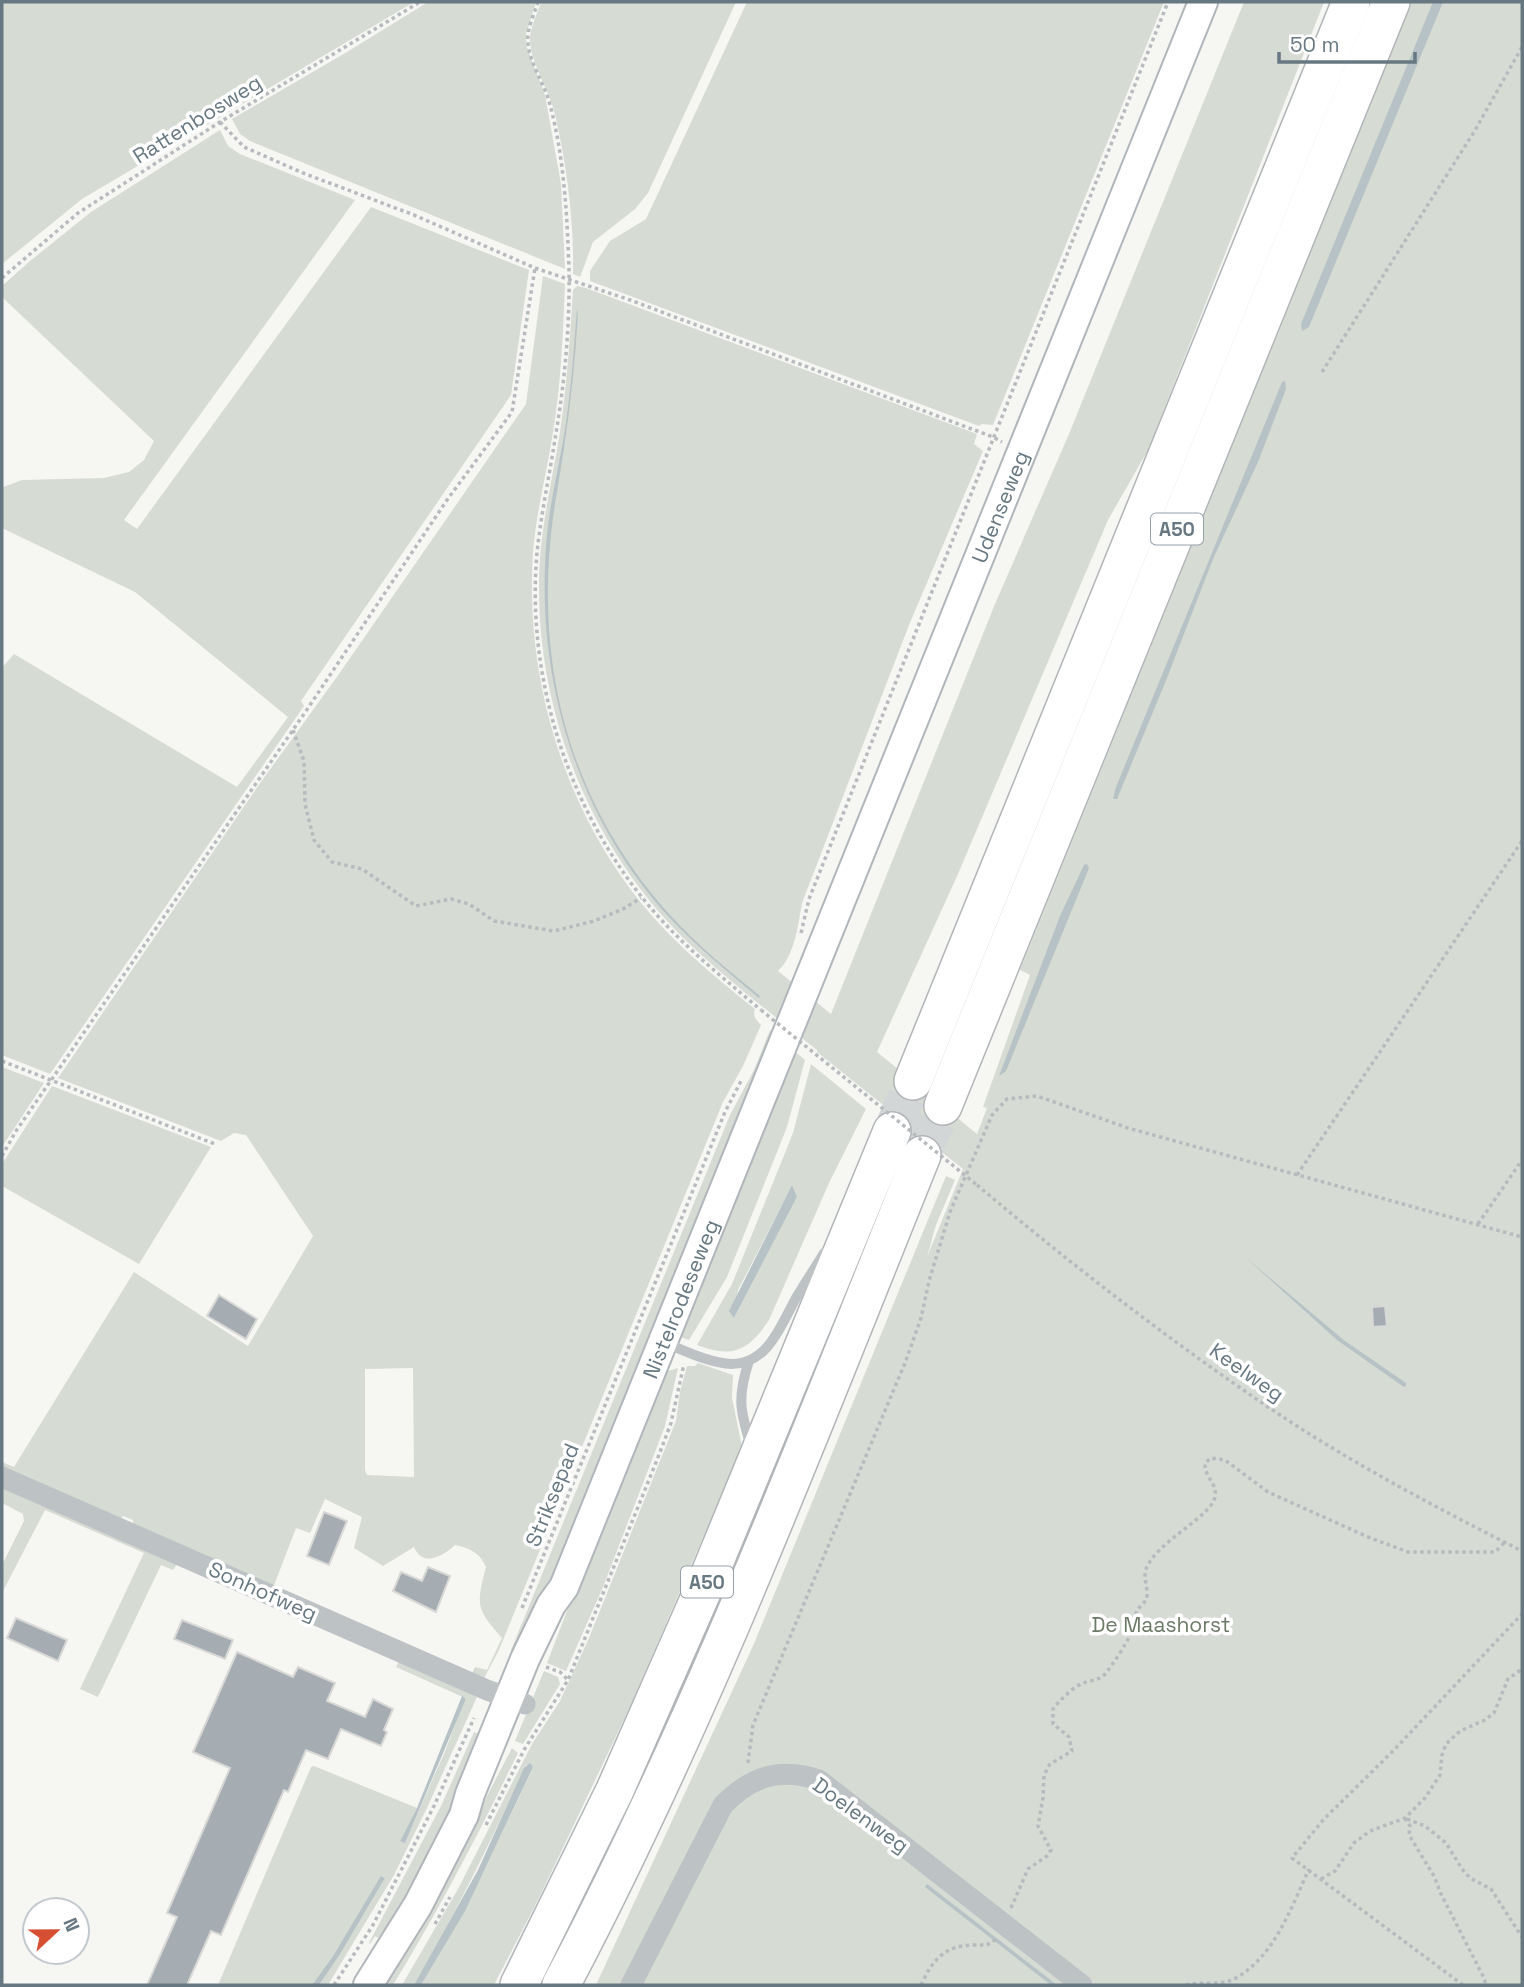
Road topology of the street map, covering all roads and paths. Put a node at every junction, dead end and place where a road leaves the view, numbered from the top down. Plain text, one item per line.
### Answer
1 (420, 2) edge
2 (538, 2) edge
3 (1168, 2) edge
4 (1203, 2) edge
5 (1351, 2) edge
6 (1391, 2) edge
7 (1522, 47) edge
8 (220, 122) junction
9 (536, 268) junction
10 (2, 278) edge
11 (569, 279) junction
12 (1322, 372) dead end
13 (993, 436) junction
14 (293, 730) junction
15 (1522, 841) edge
16 (642, 897) junction
17 (801, 936) dead end
18 (784, 1014) junction
19 (766, 1028) dead end
20 (2, 1061) edge
21 (744, 1075) dead end
22 (52, 1080) junction
23 (913, 1081) tunnel mouth
24 (943, 1106) tunnel mouth
25 (892, 1131) tunnel mouth
26 (215, 1144) dead end
27 (922, 1155) tunnel mouth
28 (2, 1156) edge
29 (1522, 1160) edge
30 (876, 1170) junction
31 (1297, 1175) junction
32 (1478, 1224) junction
33 (840, 1227) dead end
34 (1522, 1237) edge
35 (833, 1239) dead end
36 (676, 1347) junction
37 (749, 1361) junction
38 (756, 1462) junction
39 (2, 1477) edge
40 (1505, 1542) junction
41 (1522, 1551) edge
42 (1522, 1614) edge
43 (518, 1617) dead end
44 (1522, 1669) edge
45 (507, 1697) junction
46 (524, 1750) dead end
47 (745, 1786) junction
48 (1405, 1818) junction
49 (1309, 1869) junction
50 (1321, 1879) junction
51 (1004, 1924) junction
52 (1522, 1937) edge
53 (334, 1985) edge
54 (368, 1985) edge
55 (519, 1985) edge
56 (561, 1985) edge
57 (631, 1985) edge
58 (921, 1985) edge
59 (1082, 1985) edge
60 (1186, 1985) edge
61 (1463, 1985) edge
62 (1486, 1985) edge

1 - 8 path, Rattenbosweg
2 - 11 path, Keelweg
3 - 13 path, Udenseweg
4 - 18 street, Udenseweg
5 - 23 highway, A50
6 - 24 highway, A50
7 - 12 path
8 - 9 path
8 - 10 path, Rattenbosweg
9 - 11 path
9 - 14 path
11 - 13 path
11 - 16 path, Keelweg
13 - 17 path, Udenseweg
14 - 16 path
14 - 22 path
15 - 31 path
16 - 40 path, Keelweg, bridge
18 - 19 path
18 - 36 street, Nistelrodeseweg
20 - 22 path
21 - 43 path, Striksepad
22 - 26 path
22 - 28 path
25 - 30 highway, A50
27 - 56 highway, A50
29 - 32 path
30 - 33 lane
30 - 38 highway, A50
31 - 32 path
31 - 47 path
32 - 34 path
35 - 37 lane
36 - 37 lane
36 - 45 street, Nistelrodeseweg
36 - 46 path
37 - 38 lane
38 - 55 highway, A50
39 - 45 street, Sonhofweg
40 - 41 path, Keelweg
40 - 51 path
42 - 49 path
44 - 48 path
45 - 53 path
45 - 54 street, Nistelrodeseweg
47 - 51 street, Doelenweg
47 - 57 street, Doelenweg
48 - 50 path
48 - 52 path
48 - 62 path
49 - 50 path
49 - 60 path
50 - 61 path
51 - 58 path
51 - 59 street, Doelenweg

